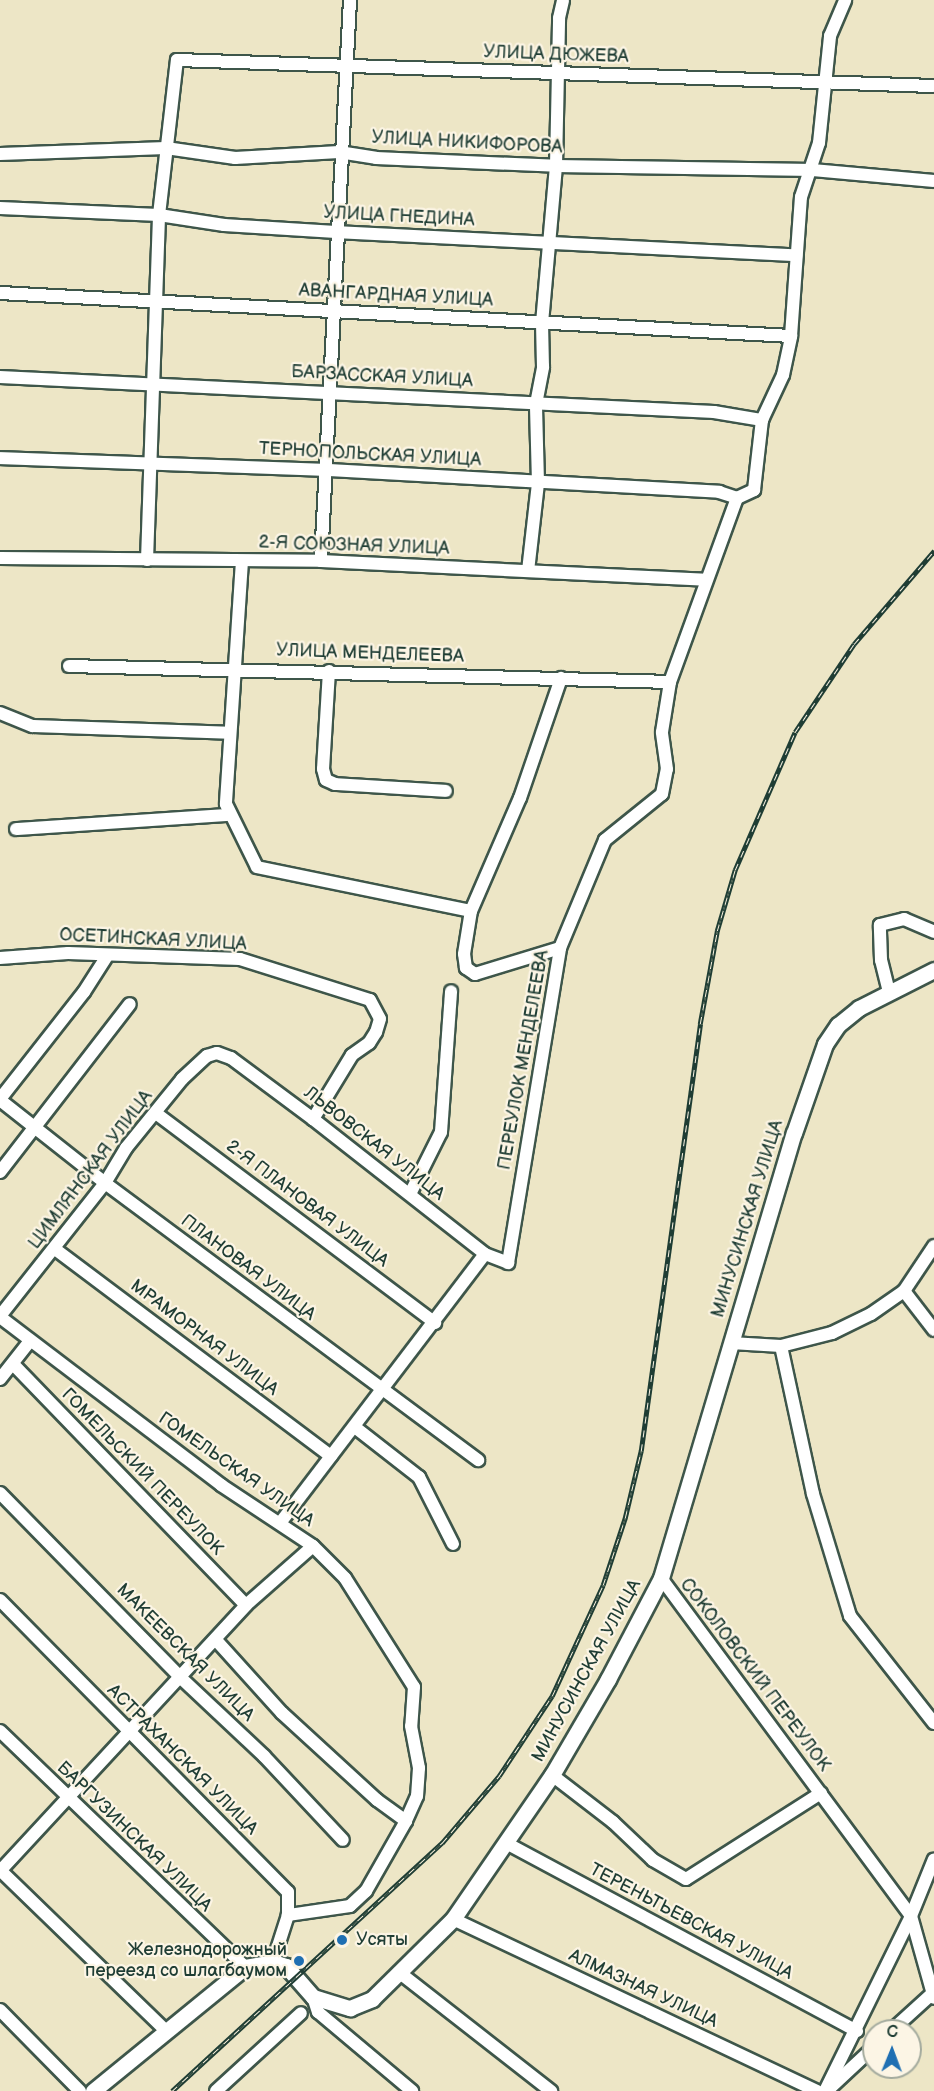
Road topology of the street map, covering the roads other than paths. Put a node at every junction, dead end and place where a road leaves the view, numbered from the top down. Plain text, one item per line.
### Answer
1 (350, 0) edge
2 (563, 0) edge
3 (845, 0) edge
4 (344, 66) junction
5 (557, 73) junction
6 (825, 80) junction
7 (934, 86) edge
8 (166, 148) junction
9 (339, 152) junction
10 (0, 154) edge
11 (556, 166) junction
12 (813, 170) junction
13 (934, 180) edge
14 (0, 208) edge
15 (159, 215) junction
16 (336, 232) junction
17 (550, 243) junction
18 (796, 255) junction
19 (0, 293) edge
20 (154, 302) junction
21 (334, 310) junction
22 (542, 323) junction
23 (791, 336) junction
24 (0, 376) edge
25 (155, 386) junction
26 (332, 391) junction
27 (536, 404) junction
28 (762, 420) junction
29 (0, 459) edge
30 (149, 462) junction
31 (328, 470) junction
32 (538, 483) junction
33 (737, 498) junction
34 (0, 558) edge
35 (147, 560) junction
36 (242, 561) junction
37 (321, 561) junction
38 (528, 571) junction
39 (706, 580) junction
40 (69, 666) dead end
41 (233, 668) junction
42 (330, 671) junction
43 (561, 678) junction
44 (670, 682) junction
45 (0, 713) edge
46 (229, 733) junction
47 (446, 791) dead end
48 (228, 816) junction
49 (16, 829) dead end
50 (471, 910) junction
51 (934, 932) edge
52 (560, 948) junction
53 (107, 956) junction
54 (0, 958) edge
55 (934, 970) edge
56 (451, 991) dead end
57 (889, 992) junction
58 (130, 1004) dead end
59 (217, 1053) joint
60 (0, 1099) edge
61 (157, 1114) junction
62 (313, 1119) junction
63 (35, 1127) junction
64 (0, 1172) edge
65 (105, 1183) junction
66 (410, 1194) junction
67 (934, 1246) edge
68 (56, 1249) junction
69 (485, 1254) junction
70 (508, 1263) joint
71 (904, 1290) junction
72 (0, 1316) edge
73 (435, 1323) junction
74 (934, 1330) edge
75 (30, 1341) junction
76 (731, 1343) junction
77 (781, 1346) junction
78 (13, 1364) junction
79 (0, 1379) edge
80 (383, 1392) junction
81 (356, 1428) junction
82 (331, 1456) junction
83 (478, 1460) dead end
84 (0, 1493) edge
85 (280, 1523) junction
86 (453, 1544) dead end
87 (313, 1546) junction
88 (660, 1578) junction
89 (0, 1600) edge
90 (246, 1605) junction
91 (216, 1640) junction
92 (181, 1678) junction
93 (934, 1723) edge
94 (0, 1731) edge
95 (129, 1732) junction
96 (552, 1775) junction
97 (821, 1793) junction
98 (65, 1798) junction
99 (405, 1821) junction
100 (343, 1840) dead end
101 (508, 1844) junction
102 (934, 1859) edge
103 (0, 1870) edge
104 (288, 1915) junction
105 (911, 1916) junction
106 (453, 1919) junction
107 (273, 1962) junction
108 (244, 1967) junction
109 (400, 1973) junction
110 (933, 1994) edge
111 (313, 1997) junction
112 (301, 2013) dead end
113 (2, 2017) edge
114 (905, 2019) edge
115 (166, 2031) junction
116 (857, 2031) junction
117 (862, 2058) edge
118 (407, 2090) edge
119 (80, 2091) edge
120 (93, 2091) edge
121 (216, 2091) edge
122 (551, 2091) edge
123 (817, 2091) edge
124 (826, 2091) edge

1 - 4 street
2 - 5 street
3 - 6 street, ПЕРЕУЛОК МЕНДЕЛЕЕВА
4 - 5 street, УЛИЦА ДЮЖЕВА
4 - 8 street, УЛИЦА ДЮЖЕВА
4 - 9 street
5 - 6 street, УЛИЦА ДЮЖЕВА
5 - 11 street
6 - 7 street, УЛИЦА ДЮЖЕВА
6 - 12 street, ПЕРЕУЛОК МЕНДЕЛЕЕВА
8 - 9 street, УЛИЦА НИКИФОРОВА
8 - 10 street, УЛИЦА НИКИФОРОВА
8 - 15 street
9 - 11 street, УЛИЦА НИКИФОРОВА
9 - 16 street
11 - 12 street, УЛИЦА НИКИФОРОВА
11 - 17 street
12 - 13 street, УЛИЦА НИКИФОРОВА
12 - 18 street, ПЕРЕУЛОК МЕНДЕЛЕЕВА
14 - 15 street, УЛИЦА ГНЕДИНА
15 - 16 street, УЛИЦА ГНЕДИНА
15 - 20 street
16 - 17 street, УЛИЦА ГНЕДИНА
16 - 21 street
17 - 18 street, УЛИЦА ГНЕДИНА
17 - 22 street
18 - 23 street, ПЕРЕУЛОК МЕНДЕЛЕЕВА
19 - 20 street, АВАНГАРДНАЯ УЛИЦА
20 - 21 street, АВАНГАРДНАЯ УЛИЦА
20 - 25 street
21 - 22 street, АВАНГАРДНАЯ УЛИЦА
21 - 26 street
22 - 23 street, АВАНГАРДНАЯ УЛИЦА
22 - 27 street
23 - 28 street, ПЕРЕУЛОК МЕНДЕЛЕЕВА
24 - 25 street, БАРЗАССКАЯ УЛИЦА
25 - 26 street, БАРЗАССКАЯ УЛИЦА
25 - 30 street
26 - 27 street, БАРЗАССКАЯ УЛИЦА
26 - 31 street
27 - 28 street, БАРЗАССКАЯ УЛИЦА
27 - 32 street
28 - 33 street, ПЕРЕУЛОК МЕНДЕЛЕЕВА
29 - 30 street, ТЕРНОПОЛЬСКАЯ УЛИЦА
30 - 31 street, ТЕРНОПОЛЬСКАЯ УЛИЦА
30 - 35 street
31 - 32 street, ТЕРНОПОЛЬСКАЯ УЛИЦА
31 - 37 street
32 - 33 street, ТЕРНОПОЛЬСКАЯ УЛИЦА
32 - 38 street
33 - 39 street, ПЕРЕУЛОК МЕНДЕЛЕЕВА
34 - 35 street, 2-Я СОЮЗНАЯ УЛИЦА
35 - 36 street, 2-Я СОЮЗНАЯ УЛИЦА
36 - 37 street, 2-Я СОЮЗНАЯ УЛИЦА
36 - 41 street
37 - 38 street, 2-Я СОЮЗНАЯ УЛИЦА
38 - 39 street, 2-Я СОЮЗНАЯ УЛИЦА
39 - 44 street, ПЕРЕУЛОК МЕНДЕЛЕЕВА
40 - 41 street, УЛИЦА МЕНДЕЛЕЕВА
41 - 42 street, УЛИЦА МЕНДЕЛЕЕВА
41 - 46 street
42 - 43 street, УЛИЦА МЕНДЕЛЕЕВА
42 - 47 street
43 - 44 street, УЛИЦА МЕНДЕЛЕЕВА
43 - 50 street
44 - 52 street, ПЕРЕУЛОК МЕНДЕЛЕЕВА
45 - 46 street
46 - 48 street
48 - 49 street
48 - 50 street
50 - 52 street
51 - 57 street
52 - 70 street, ПЕРЕУЛОК МЕНДЕЛЕЕВА
53 - 54 street, ОСЕТИНСКАЯ УЛИЦА
53 - 60 street
53 - 62 street, ОСЕТИНСКАЯ УЛИЦА
55 - 57 main road, МИНУСИНСКАЯ УЛИЦА
56 - 66 street
57 - 76 main road, МИНУСИНСКАЯ УЛИЦА
58 - 63 street
59 - 61 street, ЦИМЛЯНСКАЯ УЛИЦА
59 - 62 street, ЛЬВОВСКАЯ УЛИЦА
60 - 63 street, ПЛАНОВАЯ УЛИЦА
61 - 65 street, ЦИМЛЯНСКАЯ УЛИЦА
61 - 73 street, 2-Я ПЛАНОВАЯ УЛИЦА
62 - 66 street, ЛЬВОВСКАЯ УЛИЦА
63 - 64 street
63 - 65 street, ПЛАНОВАЯ УЛИЦА
65 - 68 street, ЦИМЛЯНСКАЯ УЛИЦА
65 - 80 street, ПЛАНОВАЯ УЛИЦА
66 - 69 street, ЛЬВОВСКАЯ УЛИЦА
67 - 71 street
68 - 72 street, ЦИМЛЯНСКАЯ УЛИЦА
68 - 82 street, МРАМОРНАЯ УЛИЦА
69 - 70 street, ЛЬВОВСКАЯ УЛИЦА
69 - 73 street
71 - 74 street
71 - 77 street
72 - 75 street, ГОМЕЛЬСКАЯ УЛИЦА
73 - 80 street
75 - 78 street
75 - 85 street, ГОМЕЛЬСКАЯ УЛИЦА
76 - 77 street
76 - 88 main road, МИНУСИНСКАЯ УЛИЦА
77 - 93 street
78 - 79 street
78 - 90 street, ГОМЕЛЬСКИЙ ПЕРЕУЛОК
80 - 81 street
80 - 83 street, ПЛАНОВАЯ УЛИЦА
81 - 82 street
81 - 86 street
82 - 85 street
84 - 92 street, МАКЕЕВСКАЯ УЛИЦА
85 - 87 street, ГОМЕЛЬСКАЯ УЛИЦА
87 - 90 street
87 - 99 street, ГОМЕЛЬСКАЯ УЛИЦА
88 - 96 main road, МИНУСИНСКАЯ УЛИЦА
88 - 97 street, СОКОЛОВСКИЙ ПЕРЕУЛОК
89 - 95 street, АСТРАХАНСКАЯ УЛИЦА
90 - 91 street
91 - 92 street
91 - 99 street
92 - 95 street
92 - 100 street, МАКЕЕВСКАЯ УЛИЦА
94 - 98 street, БАРГУЗИНСКАЯ УЛИЦА
95 - 98 street
95 - 104 street, АСТРАХАНСКАЯ УЛИЦА
96 - 97 street, СОКОЛОВСКИЙ ПЕРЕУЛОК
96 - 101 main road, МИНУСИНСКАЯ УЛИЦА
97 - 105 street, СОКОЛОВСКИЙ ПЕРЕУЛОК
98 - 103 street
98 - 108 street, БАРГУЗИНСКАЯ УЛИЦА
99 - 104 street
101 - 106 main road, МИНУСИНСКАЯ УЛИЦА
101 - 116 street, ТЕРЕНЬТЬЕВСКАЯ УЛИЦА
102 - 105 street
103 - 115 street
104 - 107 street, АСТРАХАНСКАЯ УЛИЦА
105 - 110 street
105 - 116 street
106 - 109 main road, МИНУСИНСКАЯ УЛИЦА
106 - 123 street, АЛМАЗНАЯ УЛИЦА
107 - 108 main road
107 - 111 main road
108 - 115 main road
109 - 111 main road, МИНУСИНСКАЯ УЛИЦА
109 - 122 street
110 - 114 street
111 - 118 street
112 - 121 street
113 - 119 street
115 - 120 main road
116 - 124 street
117 - 124 street

